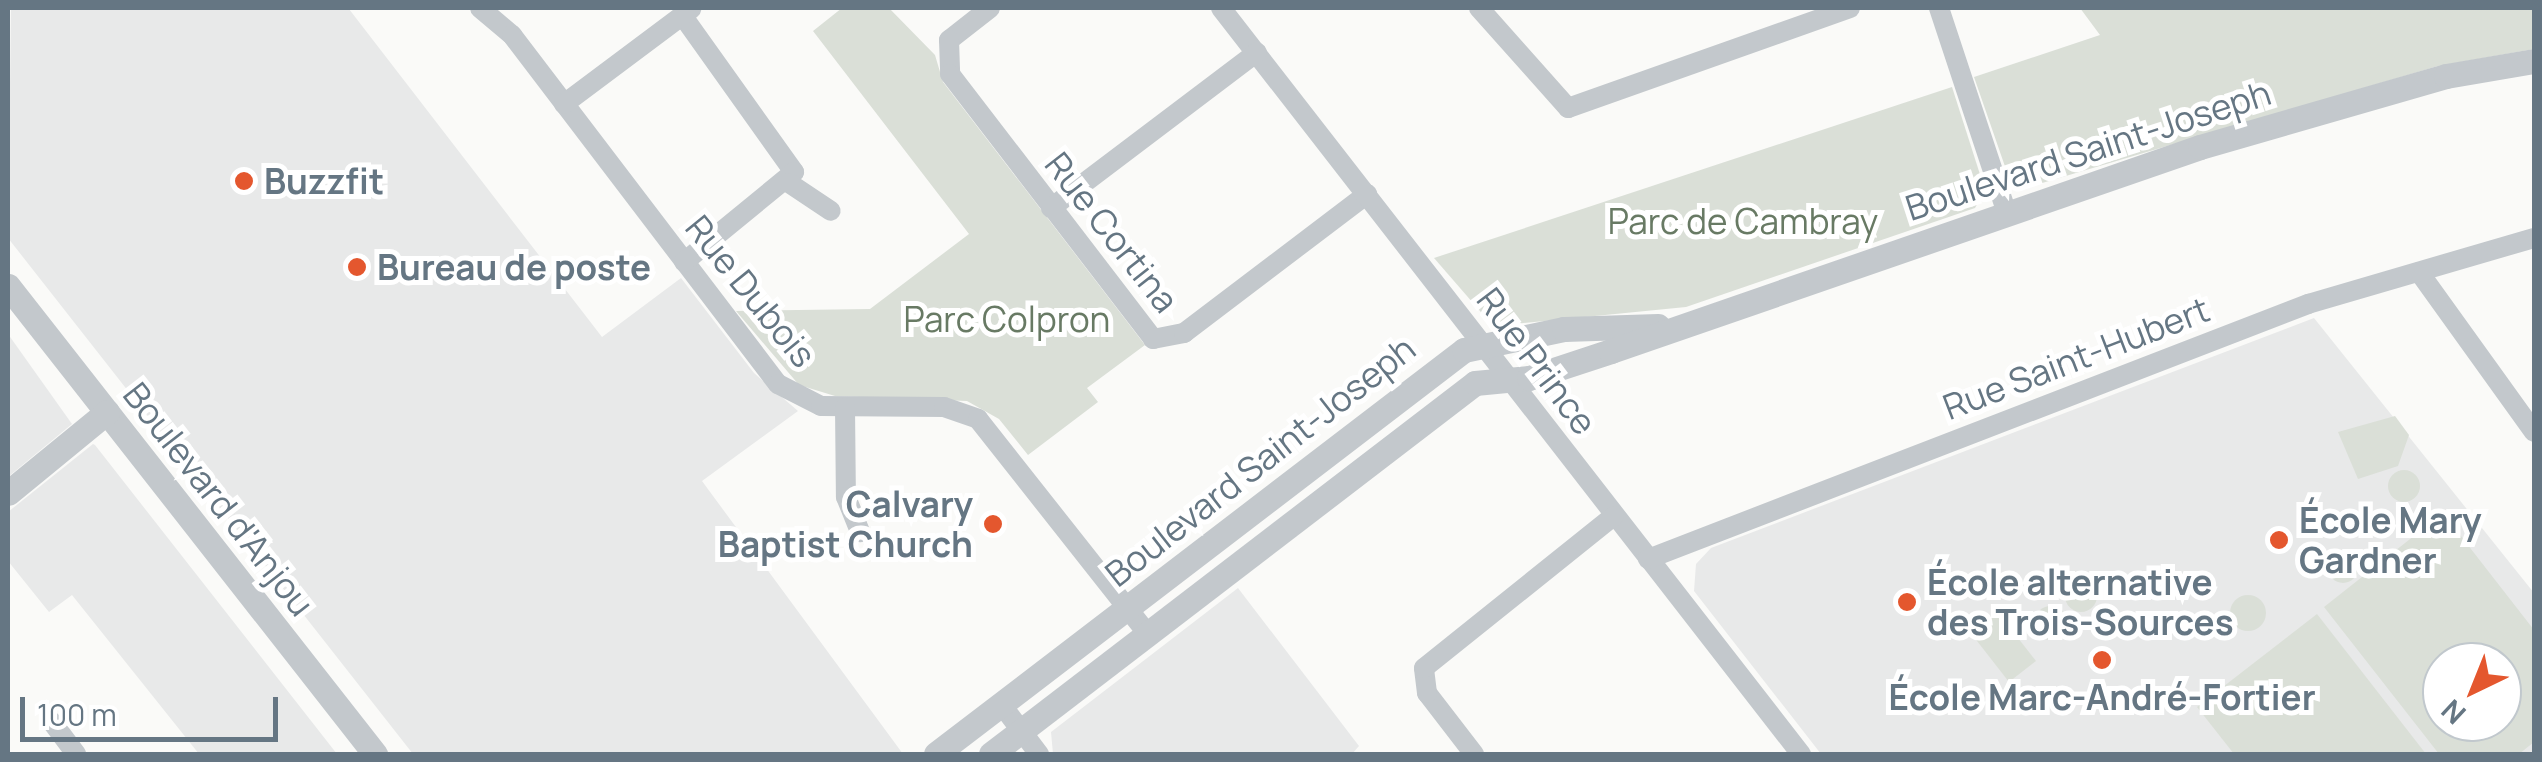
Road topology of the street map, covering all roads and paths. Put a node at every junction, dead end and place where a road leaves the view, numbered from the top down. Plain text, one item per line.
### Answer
1 (480, 8) edge
2 (990, 8) edge
3 (1221, 8) edge
4 (1478, 8) edge
5 (1850, 8) edge
6 (1939, 8) edge
7 (687, 11) edge
8 (1257, 52) junction
9 (2534, 61) edge
10 (564, 104) junction
11 (790, 182) junction
12 (1367, 194) junction
13 (1051, 208) junction
14 (2006, 210) junction
15 (831, 211) dead end
16 (2534, 238) edge
17 (684, 262) junction
18 (2419, 272) junction
19 (8, 286) edge
20 (1668, 325) junction
21 (1484, 344) junction
22 (1507, 378) junction
23 (845, 408) junction
24 (107, 412) junction
25 (2534, 432) edge
26 (8, 493) edge
27 (1614, 516) junction
28 (860, 532) dead end
29 (1648, 559) junction
30 (1128, 607) junction
31 (1148, 634) junction
32 (1001, 704) junction
33 (52, 722) dead end
34 (1022, 731) junction
35 (76, 754) edge
36 (375, 754) edge
37 (936, 754) edge
38 (992, 754) edge
39 (1040, 754) edge
40 (1474, 754) edge
41 (1801, 754) edge

1 - 10 street, Rue Dubois
2 - 13 street, Rue Cortina
3 - 8 street, Rue Prince
4 - 5 street
6 - 14 street
7 - 10 street
7 - 11 street
8 - 12 street, Rue Prince
8 - 13 street
9 - 14 street, Boulevard Saint-Joseph
10 - 17 street, Rue Dubois
11 - 15 street
11 - 17 street
12 - 13 street, Rue Cortina
12 - 21 street, Rue Prince
14 - 20 street, Boulevard Saint-Joseph
16 - 18 street, Rue Saint-Hubert
17 - 23 street, Rue Dubois
18 - 25 street
18 - 29 street, Rue Saint-Hubert
19 - 24 street, Boulevard d'Anjou
20 - 21 street, Boulevard Saint-Joseph
20 - 22 street, Boulevard Saint-Joseph
21 - 22 street, Rue Prince
21 - 30 street, Boulevard Saint-Joseph
22 - 27 street, Rue Prince
22 - 31 street, Boulevard Saint-Joseph
23 - 28 street
23 - 30 street, Rue Dubois
24 - 26 street
24 - 36 street, Boulevard d'Anjou
27 - 29 street, Rue Prince
27 - 40 street
29 - 41 street, Rue Prince
30 - 31 street, Rue Dubois
30 - 32 street, Boulevard Saint-Joseph
31 - 34 street, Boulevard Saint-Joseph
32 - 34 street
32 - 37 street, Boulevard Saint-Joseph
33 - 35 street
34 - 38 street, Boulevard Saint-Joseph
34 - 39 street

